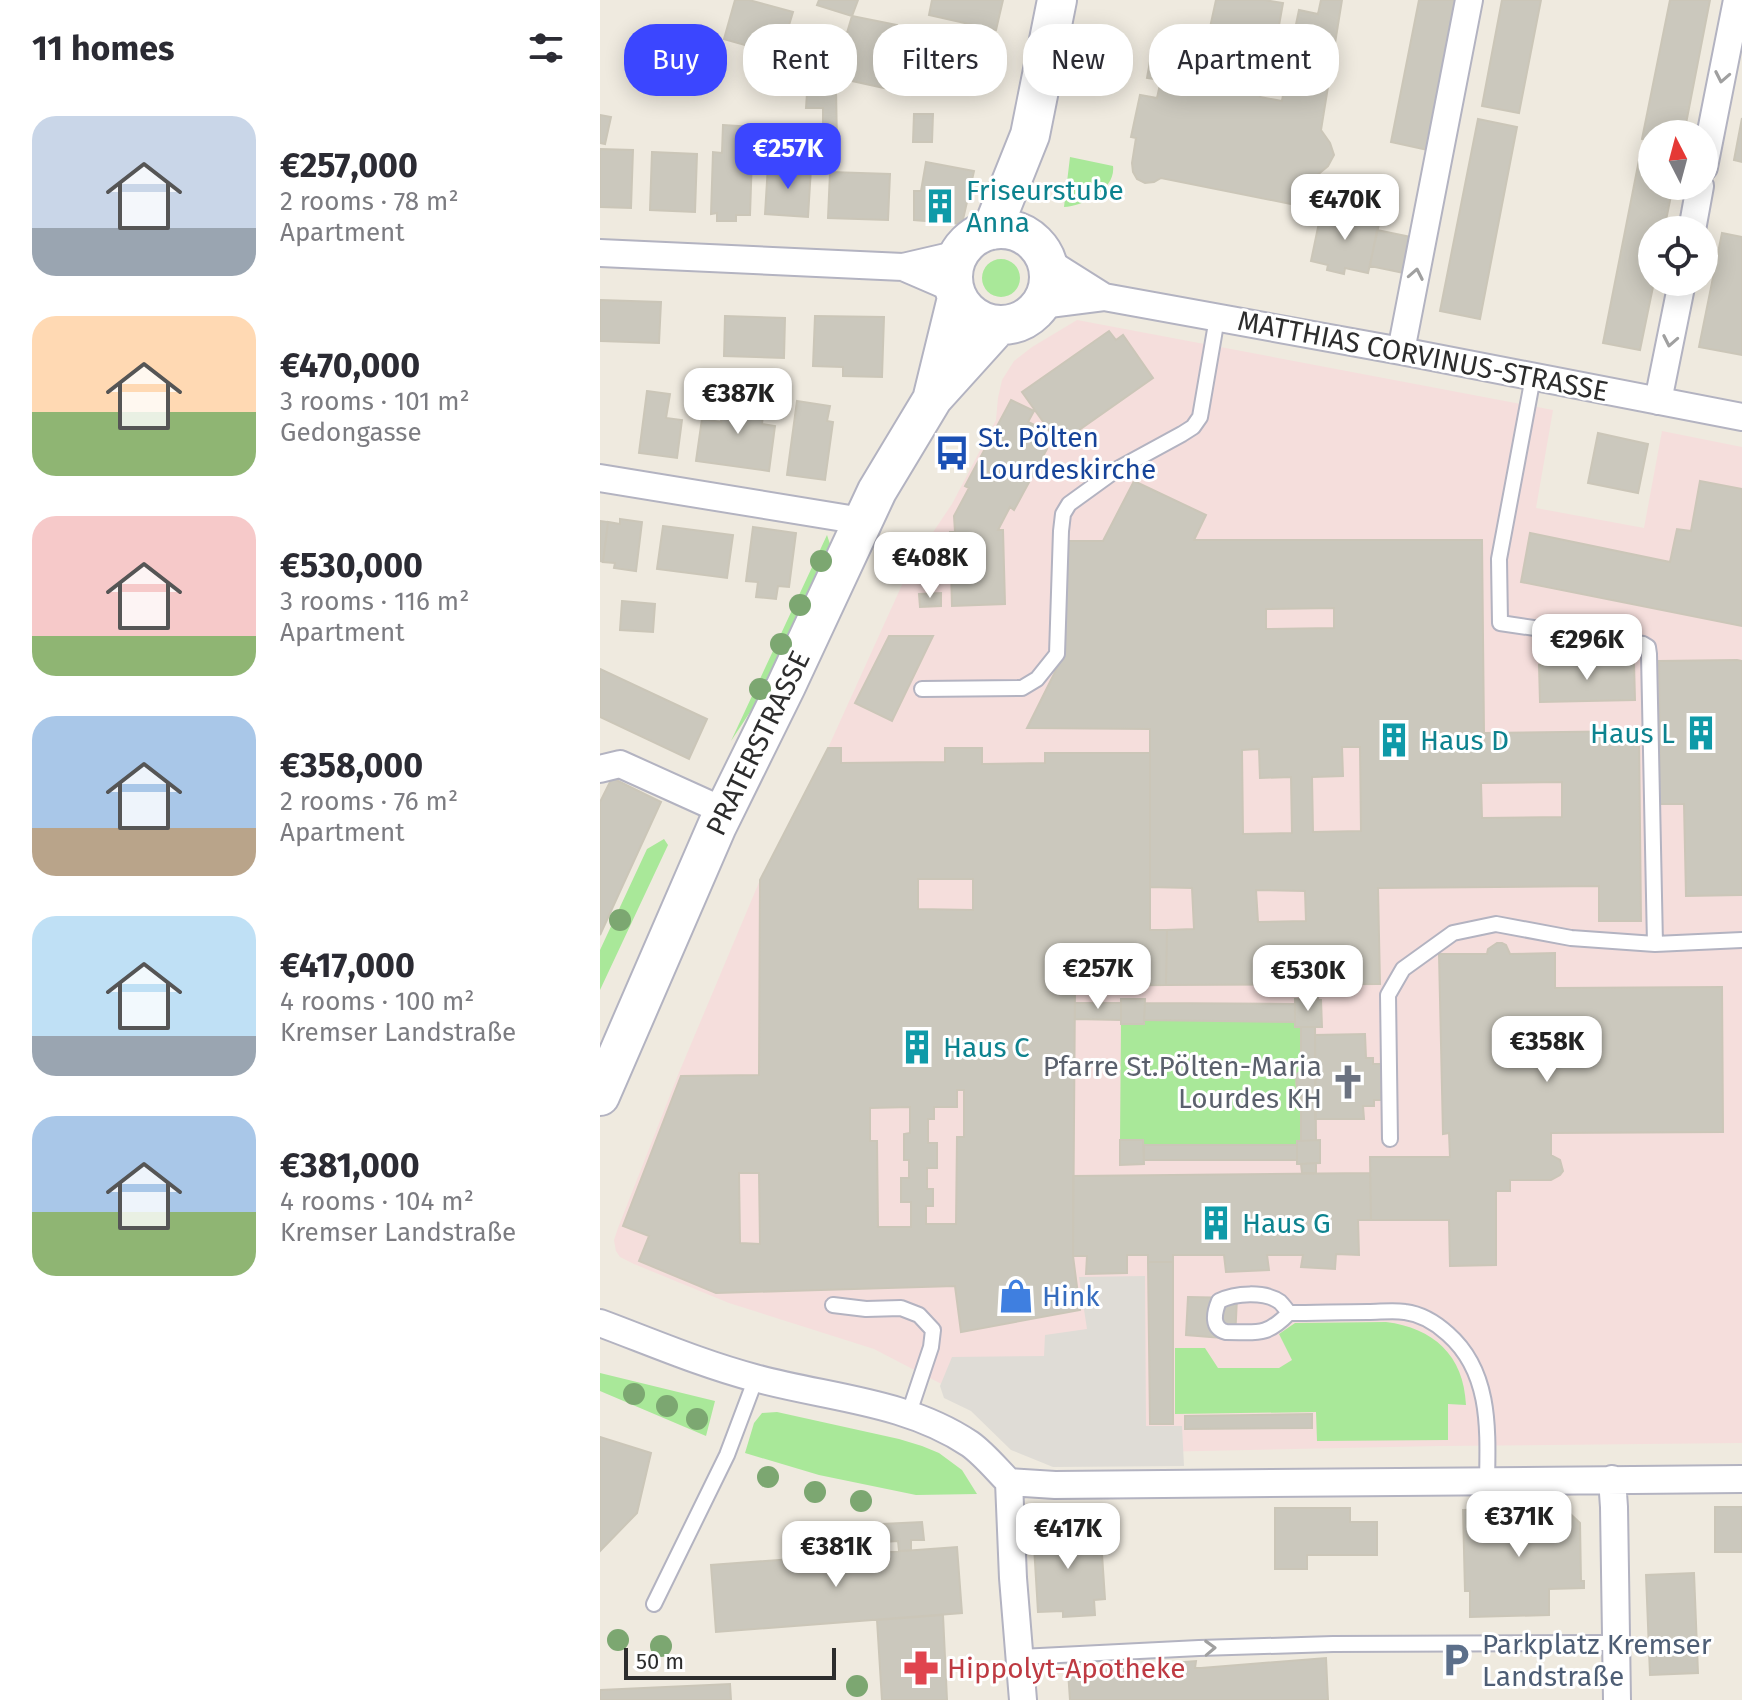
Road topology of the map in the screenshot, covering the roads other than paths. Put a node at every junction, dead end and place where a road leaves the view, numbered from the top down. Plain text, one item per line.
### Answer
1 (1057, 0) edge
2 (1469, 0) edge
3 (1737, 0) edge
4 (1713, 120) edge
5 (1030, 135) junction
6 (992, 230) junction
7 (1040, 251) junction
8 (600, 253) edge
9 (957, 280) junction
10 (1679, 296) edge
11 (1104, 297) junction
12 (1041, 305) junction
13 (1217, 318) junction
14 (999, 325) junction
15 (1401, 351) junction
16 (1533, 377) junction
17 (933, 398) junction
18 (1658, 401) junction
19 (1742, 417) edge
20 (600, 478) edge
21 (862, 521) junction
22 (922, 689) dead end
23 (600, 769) edge
24 (724, 811) junction
25 (1742, 940) edge
26 (1655, 944) junction
27 (600, 1096) edge
28 (1390, 1139) dead end
29 (833, 1305) dead end
30 (1289, 1313) junction
31 (600, 1323) edge
32 (756, 1378) junction
33 (909, 1413) junction
34 (1612, 1479) junction
35 (1742, 1479) edge
36 (1009, 1482) junction
37 (1487, 1482) junction
38 (654, 1604) dead end
39 (1615, 1643) junction
40 (1020, 1657) junction
41 (1023, 1700) edge
42 (1617, 1700) edge

1 - 5 main road
15 -> 2 street
3 -> 4 street
5 - 6 main road
5 - 7 main road
6 - 7 main road
6 - 9 main road
7 - 11 street, MATTHIAS CORVINUS-STRASSE
7 - 12 main road
8 - 9 street
9 - 14 main road
9 - 17 main road, PRATERSTRASSE
10 -> 18 street
11 - 12 street, MATTHIAS CORVINUS-STRASSE
11 - 13 street, MATTHIAS CORVINUS-STRASSE
12 - 14 main road
13 - 15 street, MATTHIAS CORVINUS-STRASSE
13 - 22 lane
14 - 17 main road, PRATERSTRASSE
15 - 16 street, MATTHIAS CORVINUS-STRASSE
16 - 18 street, MATTHIAS CORVINUS-STRASSE
16 - 26 lane
17 - 21 main road, PRATERSTRASSE
18 - 19 street, MATTHIAS CORVINUS-STRASSE
20 - 21 street
21 - 24 main road, PRATERSTRASSE
23 - 24 street
24 - 27 main road, PRATERSTRASSE
25 - 26 lane
26 - 28 lane
29 - 33 lane
30 - 30 lane
30 - 37 lane
31 - 32 street
32 - 33 street
32 - 38 lane
33 - 36 street
34 - 35 street
34 - 37 street
34 - 39 street
36 - 37 street
36 - 40 street
40 -> 39 lane
39 - 42 street
40 - 41 street

